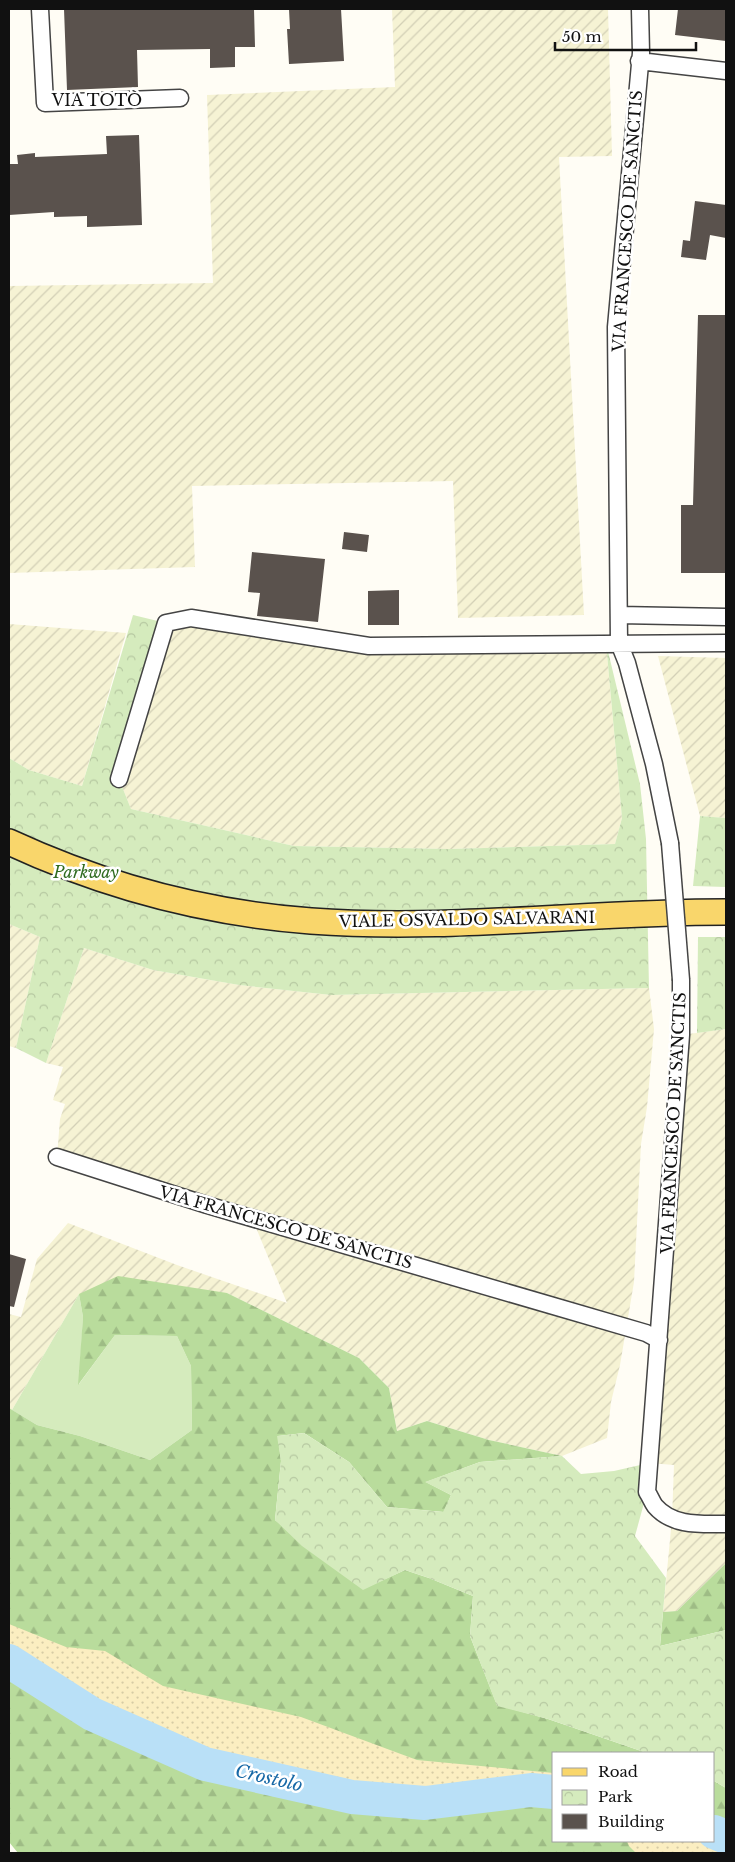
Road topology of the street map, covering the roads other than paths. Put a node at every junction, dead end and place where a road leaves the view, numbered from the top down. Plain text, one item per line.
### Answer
1 (40, 9) edge
2 (640, 9) edge
3 (640, 61) junction
4 (726, 71) edge
5 (180, 98) dead end
6 (618, 615) junction
7 (726, 617) edge
8 (619, 643) junction
9 (726, 644) edge
10 (119, 779) dead end
11 (9, 842) edge
12 (726, 912) edge
13 (57, 1157) dead end
14 (659, 1340) junction
15 (726, 1524) edge

1 - 5 street, VIA TOTÒ
2 - 3 street, VIA FRANCESCO DE SANCTIS
3 - 4 street
3 - 6 street, VIA FRANCESCO DE SANCTIS
6 - 7 street
6 - 8 street, VIA FRANCESCO DE SANCTIS
8 - 9 street
8 - 10 street
8 - 14 street, VIA FRANCESCO DE SANCTIS, bridge
11 - 12 main road, VIALE OSVALDO SALVARANI
13 - 14 street, VIA FRANCESCO DE SANCTIS
14 - 15 street, VIA FRANCESCO DE SANCTIS

